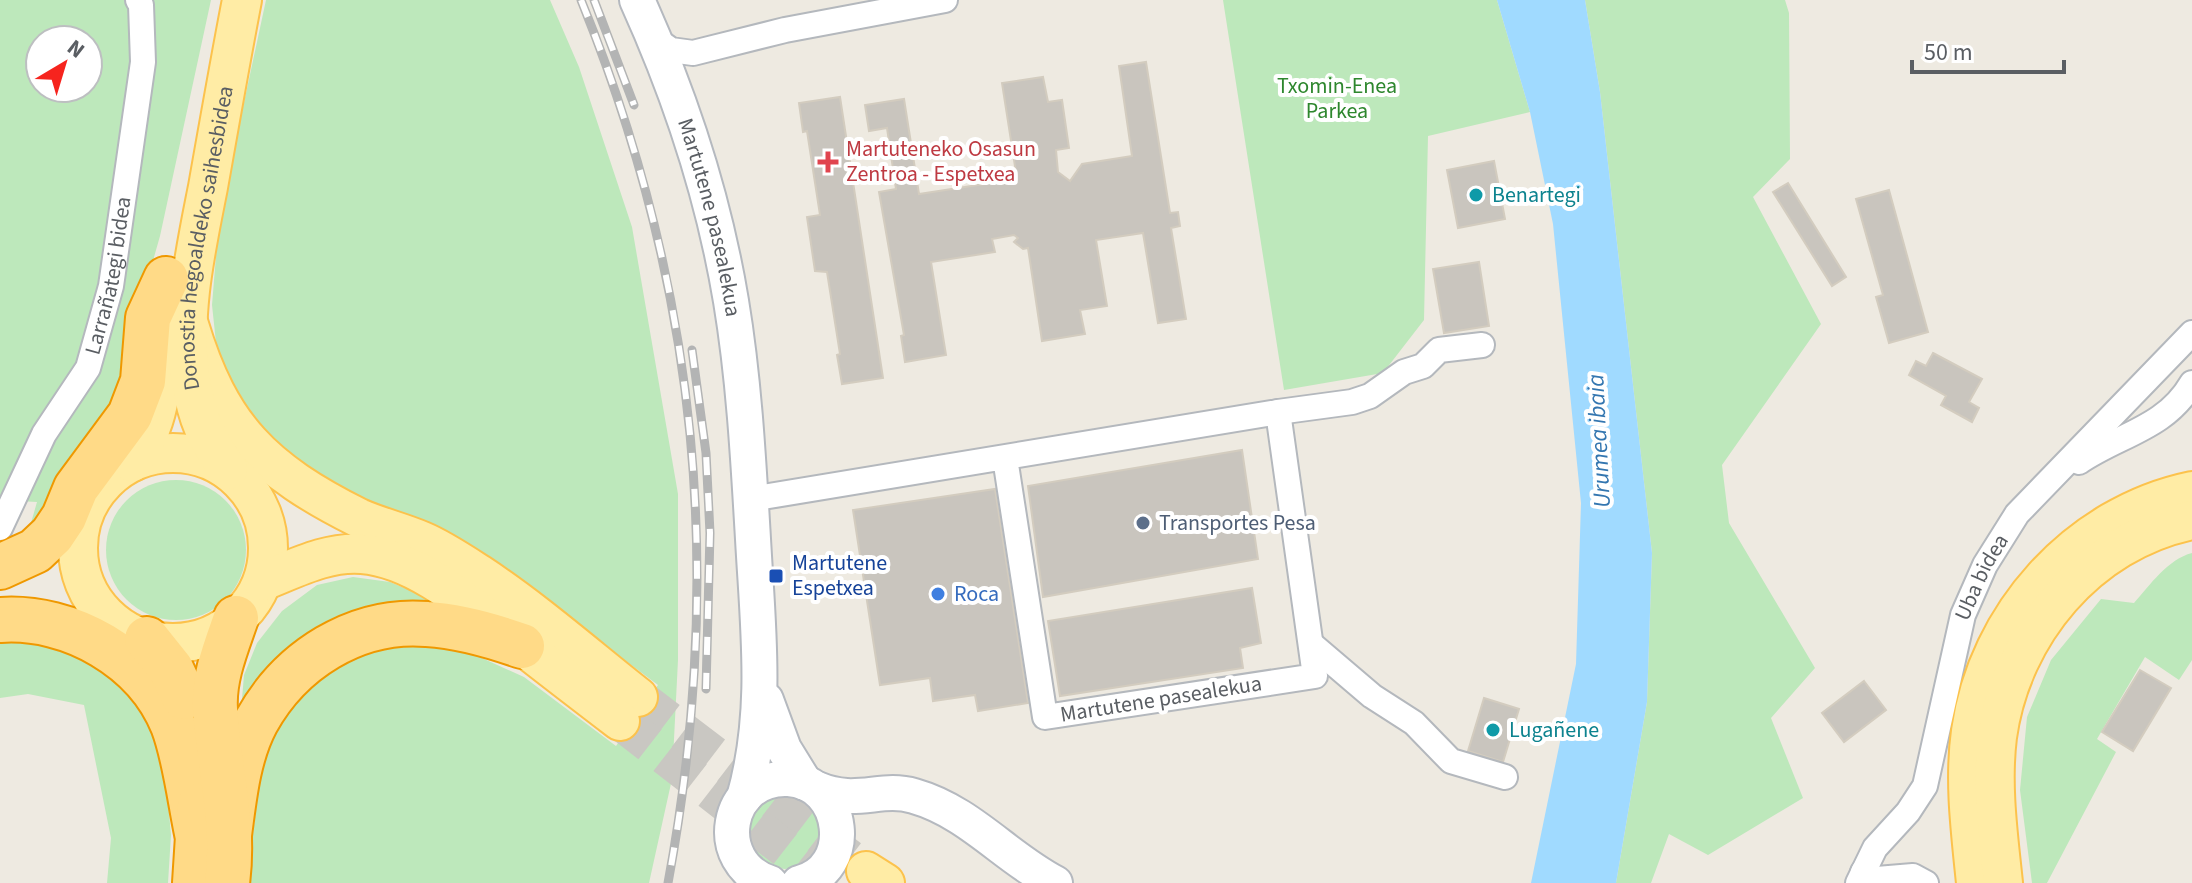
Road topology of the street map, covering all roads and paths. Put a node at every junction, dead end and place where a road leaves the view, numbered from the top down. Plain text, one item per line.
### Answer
1 (138, 0) edge
2 (217, 0) edge
3 (242, 0) edge
4 (637, 0) edge
5 (945, 0) edge
6 (908, 3) edge
7 (863, 8) edge
8 (654, 38) junction
9 (693, 53) junction
10 (672, 85) junction
11 (166, 279) junction
12 (189, 325) junction
13 (2192, 333) edge
14 (1482, 345) dead end
15 (2190, 391) edge
16 (1278, 412) junction
17 (2093, 434) junction
18 (1005, 458) junction
19 (132, 462) junction
20 (241, 484) junction
21 (2044, 486) junction
22 (2192, 491) edge
23 (751, 499) junction
24 (360, 518) junction
25 (2192, 520) edge
26 (80, 527) junction
27 (0, 528) edge
28 (0, 567) edge
29 (263, 581) junction
30 (0, 602) edge
31 (103, 612) junction
32 (236, 618) junction
33 (0, 620) edge
34 (147, 639) junction
35 (1311, 644) junction
36 (522, 646) junction
37 (761, 675) junction
38 (1505, 777) dead end
39 (811, 786) junction
40 (744, 798) junction
41 (929, 802) junction
42 (213, 834) junction
43 (837, 843) junction
44 (733, 845) junction
45 (1860, 878) edge
46 (195, 883) edge
47 (227, 883) edge
48 (730, 883) edge
49 (770, 883) edge
50 (799, 883) edge
51 (1055, 883) edge
52 (1926, 883) edge
53 (1976, 883) edge
54 (2003, 883) edge

1 - 27 street, Larrañategi bidea
2 - 11 main road, Donostia hegoaldeko saihesbidea
3 - 12 main road, Donostia hegoaldeko saihesbidea
4 - 8 main road, Martutene pasealekua
5 - 6 street
6 - 7 street
7 - 9 street
8 - 9 street
8 - 10 main road, Martutene pasealekua
9 - 10 street
10 - 23 main road, Martutene pasealekua
11 - 19 main road, Donostia hegoaldeko saihesbidea
11 - 28 highway
12 - 20 main road, Donostia hegoaldeko saihesbidea
12 - 24 main road
13 - 17 street, Uba bidea
14 - 16 street
15 - 17 street
15 - 21 street
16 - 18 street
16 - 35 street, Martutene pasealekua
17 - 21 street, Uba bidea
18 - 23 street
18 - 35 street, Martutene pasealekua
19 - 20 main road
19 - 26 main road
20 - 24 main road
20 - 29 main road
21 - 45 street, Uba bidea
22 - 53 main road
23 - 37 main road, Martutene pasealekua
24 - 36 main road
25 - 54 main road
26 - 28 highway
26 - 31 main road
29 - 32 main road
29 - 36 main road
30 - 31 highway
31 - 34 main road
32 - 34 main road
32 - 42 highway
33 - 42 highway
34 - 42 highway
35 - 38 street
36 - 42 highway
37 - 39 main road, Martutene pasealekua
37 - 40 main road, Martutene pasealekua
39 - 40 main road
39 - 41 main road
39 - 43 main road, Martutene pasealekua
40 - 44 main road, Martutene pasealekua
41 - 43 main road
41 - 51 main road
42 - 46 highway
42 - 47 highway
43 - 50 main road
44 - 48 main road, Martutene pasealekua
44 - 49 main road
45 - 52 street, Uba bidea

